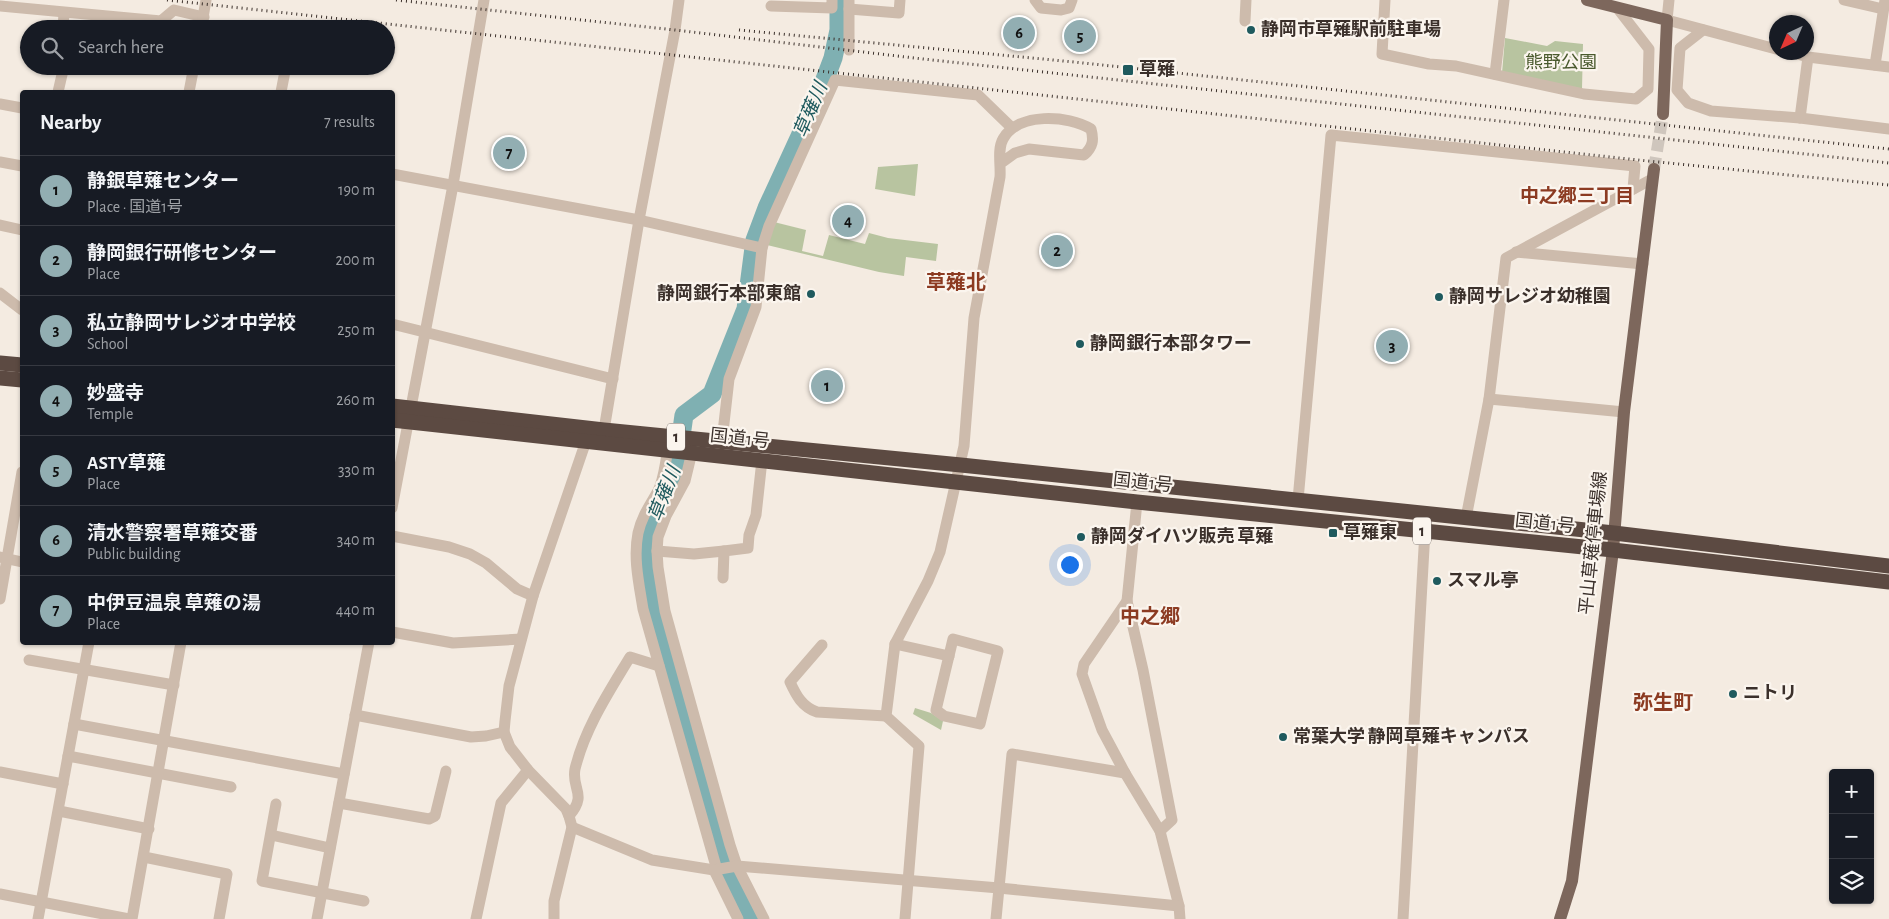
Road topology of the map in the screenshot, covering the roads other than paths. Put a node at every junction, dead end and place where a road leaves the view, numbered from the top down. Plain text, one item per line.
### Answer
1 (206, 0) edge
2 (484, 0) edge
3 (678, 0) edge
4 (832, 0) edge
5 (900, 0) edge
6 (1035, 0) edge
7 (1072, 0) edge
8 (1246, 0) edge
9 (1385, 0) edge
10 (1504, 0) edge
11 (1587, 0) edge
12 (1669, 0) edge
13 (1844, 0) edge
14 (849, 4) edge
15 (0, 6) edge
16 (771, 6) dead end
17 (1618, 9) junction
18 (1885, 10) edge
19 (64, 13) junction
20 (204, 17) junction
21 (64, 20) edge
22 (203, 20) edge
23 (1667, 20) junction
24 (1245, 21) dead end
25 (1703, 30) junction
26 (1769, 47) edge
27 (849, 50) dead end
28 (1814, 58) edge
29 (1808, 60) edge
30 (1875, 66) junction
31 (1889, 68) edge
32 (1495, 74) junction
33 (62, 75) edge
34 (192, 75) edge
35 (284, 75) edge
36 (58, 90) edge
37 (189, 90) edge
38 (281, 90) edge
39 (0, 104) edge
40 (20, 108) edge
41 (1663, 114) tunnel mouth
42 (1800, 118) junction
43 (1012, 128) junction
44 (1889, 129) edge
45 (0, 162) edge
46 (1001, 163) junction
47 (20, 166) edge
48 (1653, 174) joint
49 (395, 175) edge
50 (453, 185) junction
51 (1632, 189) junction
52 (639, 220) junction
53 (0, 225) edge
54 (20, 230) edge
55 (762, 248) junction
56 (1516, 252) junction
57 (1643, 264) junction
58 (0, 293) edge
59 (20, 308) edge
60 (395, 325) edge
61 (425, 332) junction
62 (0, 363) edge
63 (20, 365) edge
64 (0, 378) edge
65 (20, 380) edge
66 (613, 380) junction
67 (1489, 399) junction
68 (1624, 412) junction
69 (404, 417) edge
70 (604, 430) junction
71 (586, 441) junction
72 (722, 442) junction
73 (668, 450) junction
74 (692, 452) junction
75 (762, 460) junction
76 (961, 465) junction
77 (956, 481) junction
78 (20, 482) edge
79 (395, 485) edge
80 (1298, 500) junction
81 (1137, 502) junction
82 (1426, 514) junction
83 (1466, 518) junction
84 (1425, 531) junction
85 (1614, 533) junction
86 (395, 537) edge
87 (1613, 550) junction
88 (657, 551) junction
89 (724, 551) junction
90 (4, 558) edge
91 (20, 562) edge
92 (1889, 566) edge
93 (723, 578) dead end
94 (1889, 582) edge
95 (533, 596) junction
96 (0, 600) edge
97 (1127, 601) junction
98 (395, 632) edge
99 (522, 639) junction
100 (895, 644) junction
101 (88, 645) edge
102 (180, 645) edge
103 (368, 645) edge
104 (822, 645) dead end
105 (949, 656) junction
106 (29, 660) dead end
107 (658, 666) junction
108 (84, 669) junction
109 (174, 684) junction
110 (691, 707) junction
111 (672, 713) junction
112 (355, 715) junction
113 (886, 716) junction
114 (74, 724) junction
115 (504, 732) junction
116 (164, 741) junction
117 (68, 756) junction
118 (528, 770) junction
119 (446, 771) dead end
120 (0, 772) edge
121 (159, 772) junction
122 (344, 774) junction
123 (1125, 774) junction
124 (63, 784) junction
125 (231, 787) dead end
126 (339, 803) junction
127 (276, 804) dead end
128 (59, 811) junction
129 (571, 821) junction
130 (149, 829) junction
131 (1160, 831) junction
132 (271, 835) junction
133 (330, 848) junction
134 (144, 857) junction
135 (737, 866) junction
136 (716, 870) junction
137 (909, 881) junction
138 (999, 888) junction
139 (322, 893) junction
140 (0, 894) edge
141 (364, 901) dead end
142 (42, 902) junction
143 (1179, 906) junction
144 (38, 919) edge
145 (131, 919) edge
146 (220, 919) edge
147 (317, 919) edge
148 (476, 919) edge
149 (554, 919) edge
150 (738, 919) edge
151 (764, 919) edge
152 (905, 919) edge
153 (996, 919) edge
154 (1180, 919) edge
155 (1403, 919) edge
156 (1560, 919) edge

1 - 20 street
2 - 50 street
3 - 52 street
4 - 16 street
5 - 14 street
6 - 7 street
8 - 24 street
9 - 32 street
10 - 32 street
11 - 17 main road
12 - 23 street
13 - 18 street
14 - 27 street
15 - 19 street
17 - 23 main road
17 - 32 street
18 - 30 street
19 - 20 street
19 - 21 street
20 - 22 street
23 - 25 street
23 - 41 main road
25 - 26 street
25 - 42 street
28 - 30 street
29 - 42 street
30 - 31 street
33 - 36 street
34 - 37 street
35 - 38 street
39 - 40 street
42 - 44 street
43 - 46 street
43 - 46 street
43 - 55 street
45 - 47 street
46 - 76 street
48 - 51 street
48 - 57 main road, 平山草薙停車場線
49 - 50 street
50 - 52 street
50 - 61 street
51 - 56 street
51 - 80 street
52 - 55 street
52 - 66 street
53 - 54 street
55 - 72 street
56 - 57 street
56 - 67 street
57 - 68 main road, 平山草薙停車場線
58 - 59 street
60 - 61 street
61 - 66 street
61 - 69 street
62 - 63 highway
64 - 65 highway
66 - 70 street
67 - 68 street
67 - 83 street
68 - 85 main road, 平山草薙停車場線
69 - 70 highway, 国道1号 / 1
69 - 71 highway, 国道1号 / 1
69 - 79 street
70 - 71 street
70 - 72 highway, 国道1号 / 1
71 - 73 highway, 国道1号 / 1
71 - 95 street
72 - 76 highway, 国道1号 / 1
73 - 74 highway, 国道1号 / 1
73 - 107 street
74 - 75 highway, 国道1号 / 1
74 - 88 street
75 - 77 highway, 国道1号 / 1
75 - 89 street
76 - 77 street
76 - 80 highway, 国道1号 / 1
77 - 81 highway, 国道1号 / 1
77 - 100 street
78 - 90 street
80 - 82 highway, 国道1号 / 1
81 - 84 highway, 国道1号 / 1
81 - 97 street
82 - 83 highway, 国道1号 / 1
82 - 84 street
83 - 85 highway, 国道1号 / 1
84 - 87 highway, 国道1号 / 1
84 - 155 street
85 - 87 main road, 平山草薙停車場線
85 - 92 highway, 国道1号 / 1
86 - 95 street
87 - 94 highway, 国道1号 / 1
87 - 156 main road, 平山草薙停車場線
88 - 89 street
88 - 110 street
89 - 93 street
90 - 91 street
90 - 96 street
95 - 99 street
97 - 123 street
97 - 131 street
98 - 99 street
99 - 115 street
100 - 105 street
100 - 113 street
101 - 108 street
102 - 109 street
103 - 112 street
104 - 113 street
105 - 105 street
106 - 108 street
107 - 111 street
107 - 129 street
108 - 109 street
108 - 114 street
109 - 116 street
110 - 111 street
110 - 135 street
111 - 136 street
112 - 115 street
112 - 122 street
113 - 137 street
114 - 116 street
114 - 117 street
115 - 118 street
116 - 121 street
116 - 122 street
117 - 121 street
117 - 124 street
118 - 129 street
118 - 148 street
119 - 126 street
120 - 124 street
121 - 125 street
121 - 130 street
122 - 126 street
123 - 131 street
123 - 138 street
124 - 128 street
126 - 133 street
127 - 132 street
128 - 130 street
128 - 142 street
129 - 136 street
129 - 149 street
130 - 134 street
131 - 143 street
132 - 133 street
132 - 139 street
133 - 139 street
134 - 145 street
134 - 146 street
135 - 136 street
135 - 137 street
135 - 151 street
136 - 150 street
137 - 138 street
137 - 152 street
138 - 143 street
138 - 153 street
139 - 141 street
139 - 147 street
140 - 142 street
142 - 144 street
142 - 145 street
143 - 154 street

